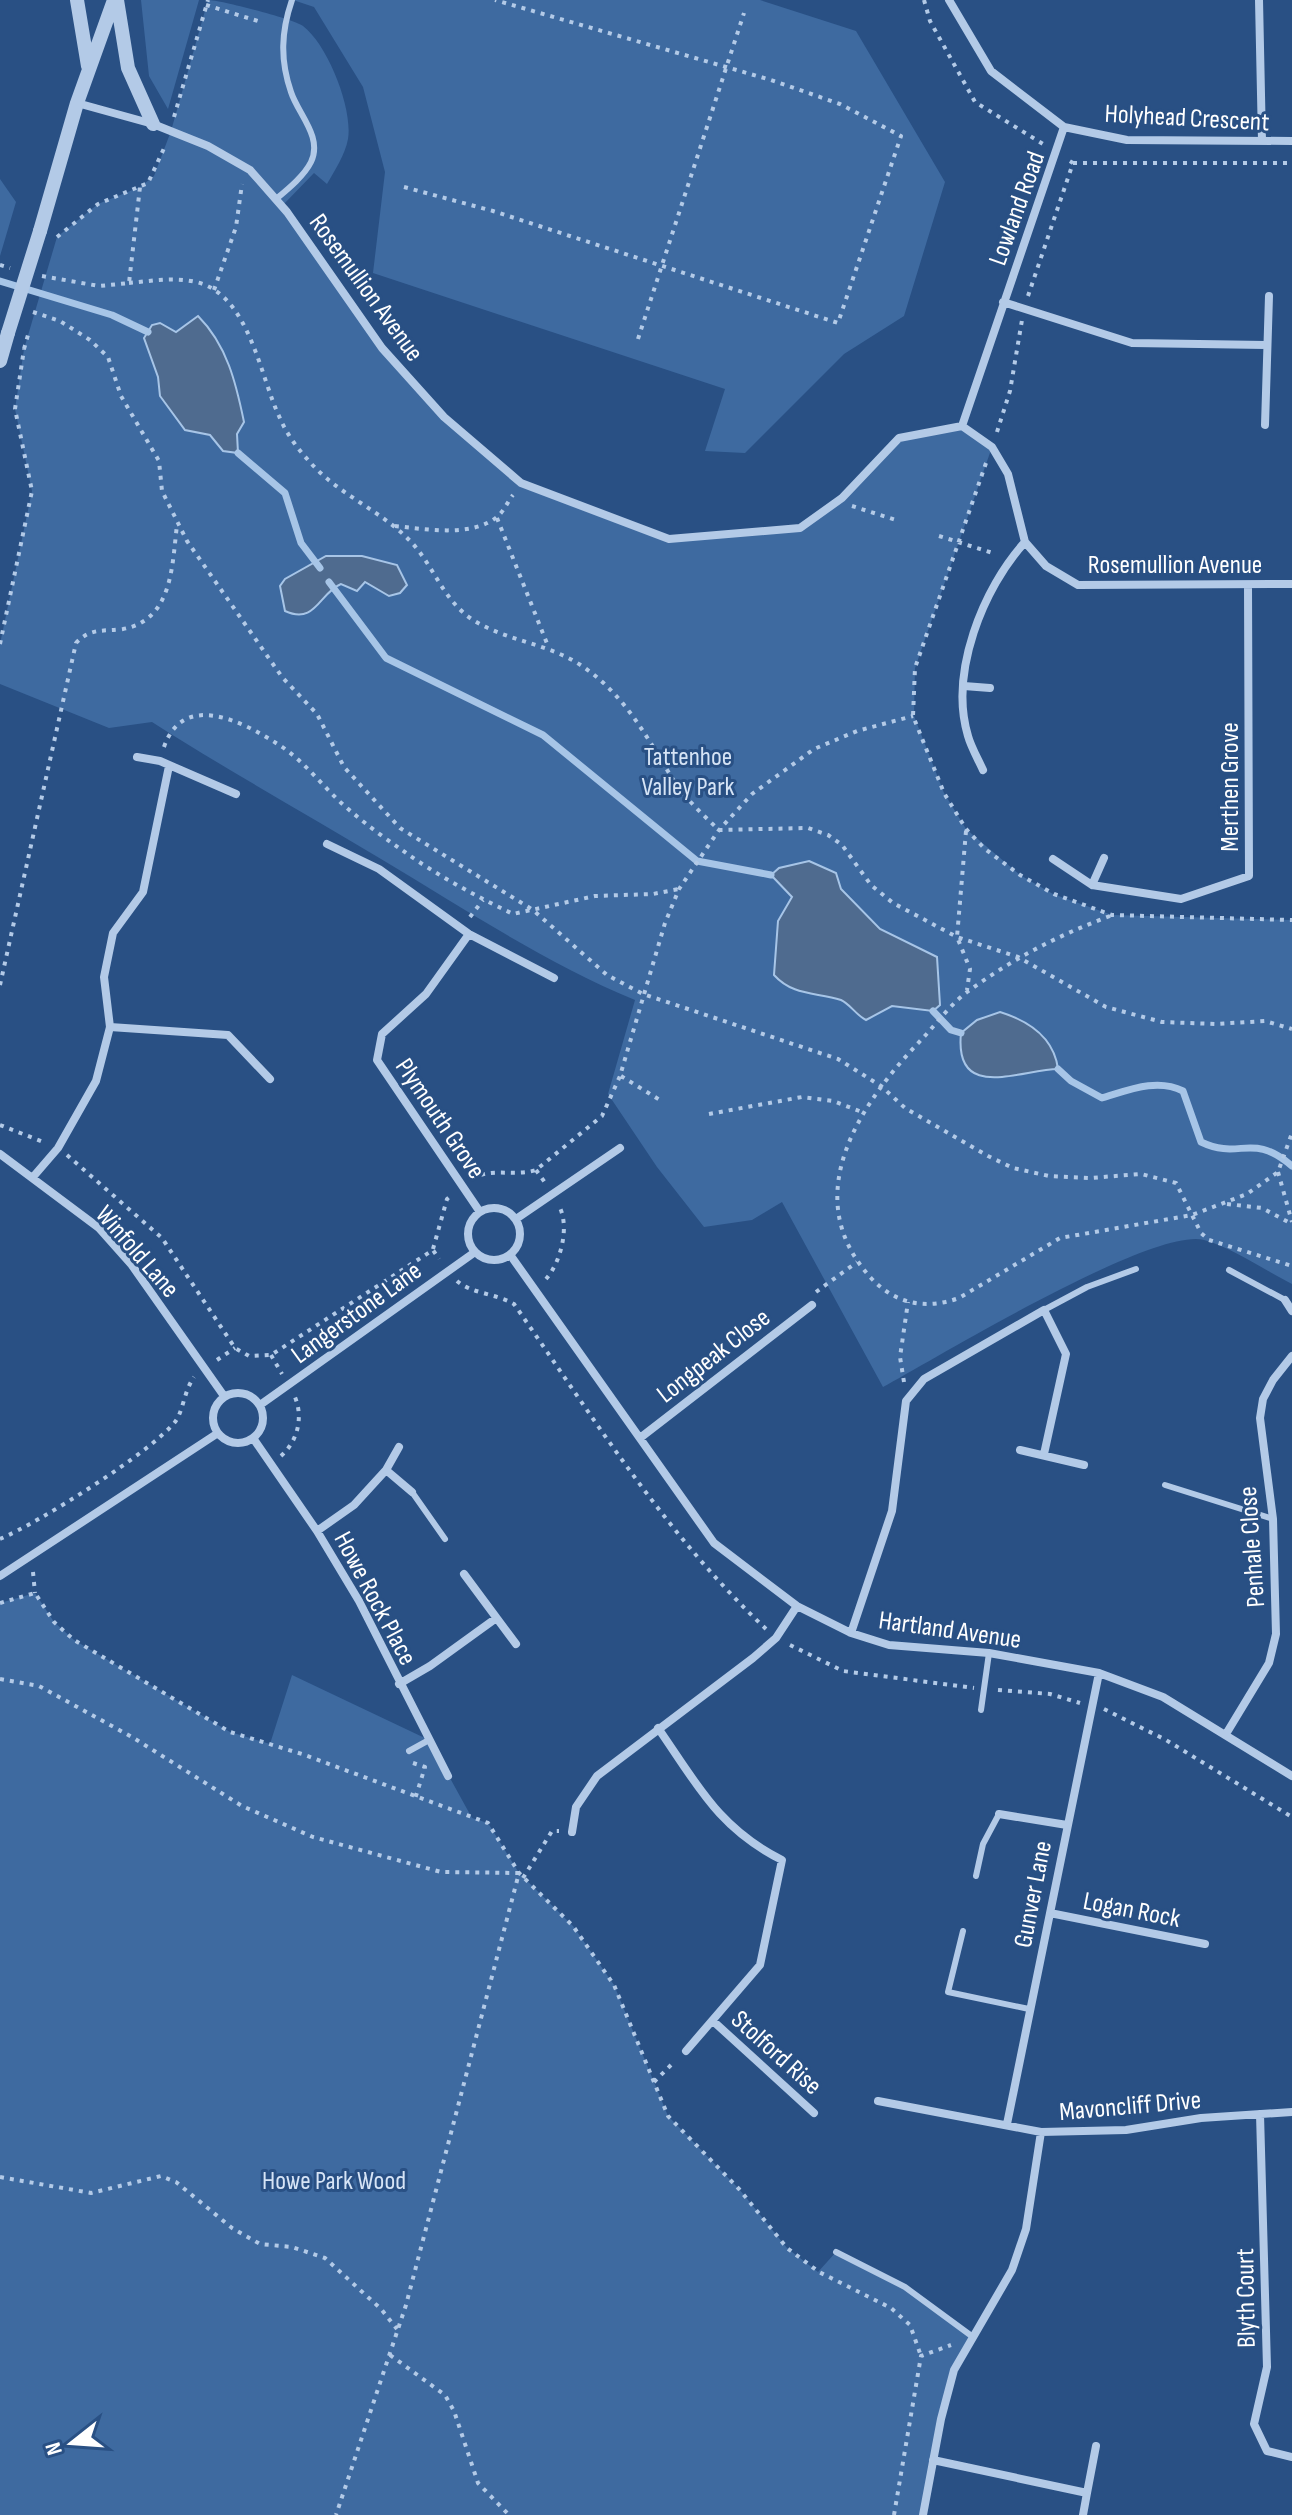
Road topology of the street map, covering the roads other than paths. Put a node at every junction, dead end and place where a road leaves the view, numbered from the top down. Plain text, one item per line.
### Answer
1 (77, 0) edge
2 (115, 0) edge
3 (292, 0) edge
4 (949, 0) edge
5 (1259, 0) edge
6 (88, 70) junction
7 (77, 103) junction
8 (153, 124) junction
9 (1064, 127) junction
10 (1262, 141) junction
11 (1292, 141) edge
12 (276, 199) junction
13 (1269, 296) dead end
14 (1003, 302) junction
15 (1266, 345) junction
16 (0, 361) edge
17 (1265, 425) dead end
18 (962, 426) junction
19 (1025, 542) junction
20 (1292, 584) edge
21 (1248, 585) junction
22 (964, 686) junction
23 (990, 688) dead end
24 (137, 757) dead end
25 (169, 766) junction
26 (983, 770) dead end
27 (236, 794) dead end
28 (327, 844) dead end
29 (1104, 858) dead end
30 (1053, 859) dead end
31 (1092, 885) junction
32 (465, 932) junction
33 (554, 978) dead end
34 (110, 1027) junction
35 (270, 1079) dead end
36 (620, 1148) dead end
37 (0, 1154) edge
38 (33, 1177) junction
39 (480, 1212) junction
40 (516, 1219) junction
41 (475, 1252) junction
42 (511, 1256) junction
43 (1136, 1269) dead end
44 (1229, 1270) dead end
45 (1285, 1300) joint
46 (812, 1305) road end
47 (1044, 1310) junction
48 (1292, 1311) edge
49 (1292, 1356) edge
50 (224, 1396) junction
51 (260, 1405) junction
52 (218, 1433) junction
53 (253, 1438) junction
54 (640, 1438) junction
55 (399, 1447) dead end
56 (1020, 1450) dead end
57 (1044, 1454) junction
58 (1084, 1465) dead end
59 (386, 1470) junction
60 (1165, 1485) dead end
61 (412, 1492) joint
62 (1273, 1519) junction
63 (317, 1531) junction
64 (445, 1539) dead end
65 (464, 1574) dead end
66 (0, 1576) edge
67 (797, 1606) junction
68 (495, 1619) junction
69 (851, 1633) junction
70 (516, 1644) dead end
71 (989, 1653) junction
72 (1099, 1673) junction
73 (399, 1684) junction
74 (981, 1710) dead end
75 (658, 1728) junction
76 (1226, 1734) junction
77 (429, 1740) junction
78 (409, 1751) dead end
79 (448, 1776) dead end
80 (1292, 1776) edge
81 (999, 1814) joint
82 (1067, 1825) junction
83 (572, 1832) road end
84 (976, 1876) dead end
85 (1050, 1913) junction
86 (963, 1931) dead end
87 (1205, 1944) dead end
88 (1029, 2009) junction
89 (713, 2021) junction
90 (686, 2051) road end
91 (878, 2101) dead end
92 (1292, 2112) edge
93 (814, 2113) dead end
94 (1260, 2114) junction
95 (1007, 2124) junction
96 (1041, 2132) junction
97 (836, 2252) dead end
98 (973, 2337) junction
99 (1096, 2446) dead end
100 (1292, 2457) edge
101 (933, 2460) junction
102 (1087, 2493) junction
103 (923, 2515) edge
104 (1083, 2515) edge

1 - 6 street
2 - 6 street
2 - 8 street
3 - 12 lane
4 - 9 street, Holyhead Crescent
5 - 10 street
6 - 7 street
7 - 8 street, Rosemullion Avenue
7 - 16 street, bridge
8 - 12 street, Rosemullion Avenue
9 - 10 street, Holyhead Crescent
9 - 14 street, Lowland Road
10 - 11 street, Holyhead Crescent
12 - 18 street, Rosemullion Avenue
13 - 15 street
14 - 15 street, Lowland Road
14 - 18 street, Lowland Road
15 - 17 street
18 - 19 street
19 - 21 street, Rosemullion Avenue
19 - 22 street
20 - 21 street, Rosemullion Avenue
21 - 31 street, Merthen Grove
22 - 23 street
22 - 26 street
24 - 25 street
25 - 27 street
25 - 34 street
28 - 32 street
29 - 31 street
30 - 31 street, Merthen Grove
32 - 33 street
32 - 39 street, Plymouth Grove
34 - 35 street
34 - 38 street
36 - 40 street
37 - 38 street, Winfold Lane
38 - 50 street, Winfold Lane
39 - 40 street
39 - 41 street
40 - 42 street
41 - 42 street
41 - 51 street, Langerstone Lane
42 - 54 street, Hartland Avenue
43 - 47 lane
44 - 45 lane
45 - 48 street
46 - 54 street, Longpeak Close
47 - 57 street
47 - 69 street
49 - 62 street, Penhale Close
50 - 51 street
50 - 52 street
51 - 53 street
52 - 53 street
52 - 66 street
53 - 63 street, Howe Rock Place
54 - 67 street, Hartland Avenue
55 - 59 street, Howe Rock Place
56 - 57 street
57 - 58 street
59 - 61 street
59 - 63 street, Howe Rock Place
60 - 62 lane
61 - 64 lane
62 - 76 street, Penhale Close
63 - 73 street, Howe Rock Place
65 - 68 street
67 - 69 street, Hartland Avenue
67 - 75 street
68 - 70 street
68 - 73 street, Howe Rock Place
69 - 71 street, Hartland Avenue
71 - 72 street, Hartland Avenue
71 - 74 lane
72 - 76 street, Hartland Avenue
72 - 82 street, Gunver Lane
73 - 77 street, Howe Rock Place
75 - 83 street
75 - 89 street, Stolford Rise
76 - 80 street, Hartland Avenue
77 - 78 lane
77 - 79 street, Howe Rock Place
81 - 82 street
81 - 84 lane
82 - 85 street, Gunver Lane
85 - 87 street, Logan Rock
85 - 88 street, Gunver Lane
86 - 88 lane
88 - 95 street, Gunver Lane
89 - 90 street, Stolford Rise
89 - 93 street, Stolford Rise
91 - 95 street, Mavoncliff Drive
92 - 94 street, Mavoncliff Drive
94 - 96 street, Mavoncliff Drive
94 - 100 street, Blyth Court
95 - 96 street, Mavoncliff Drive
96 - 98 street
97 - 98 lane
98 - 101 street
99 - 102 street
101 - 102 street
101 - 103 street
102 - 104 street

